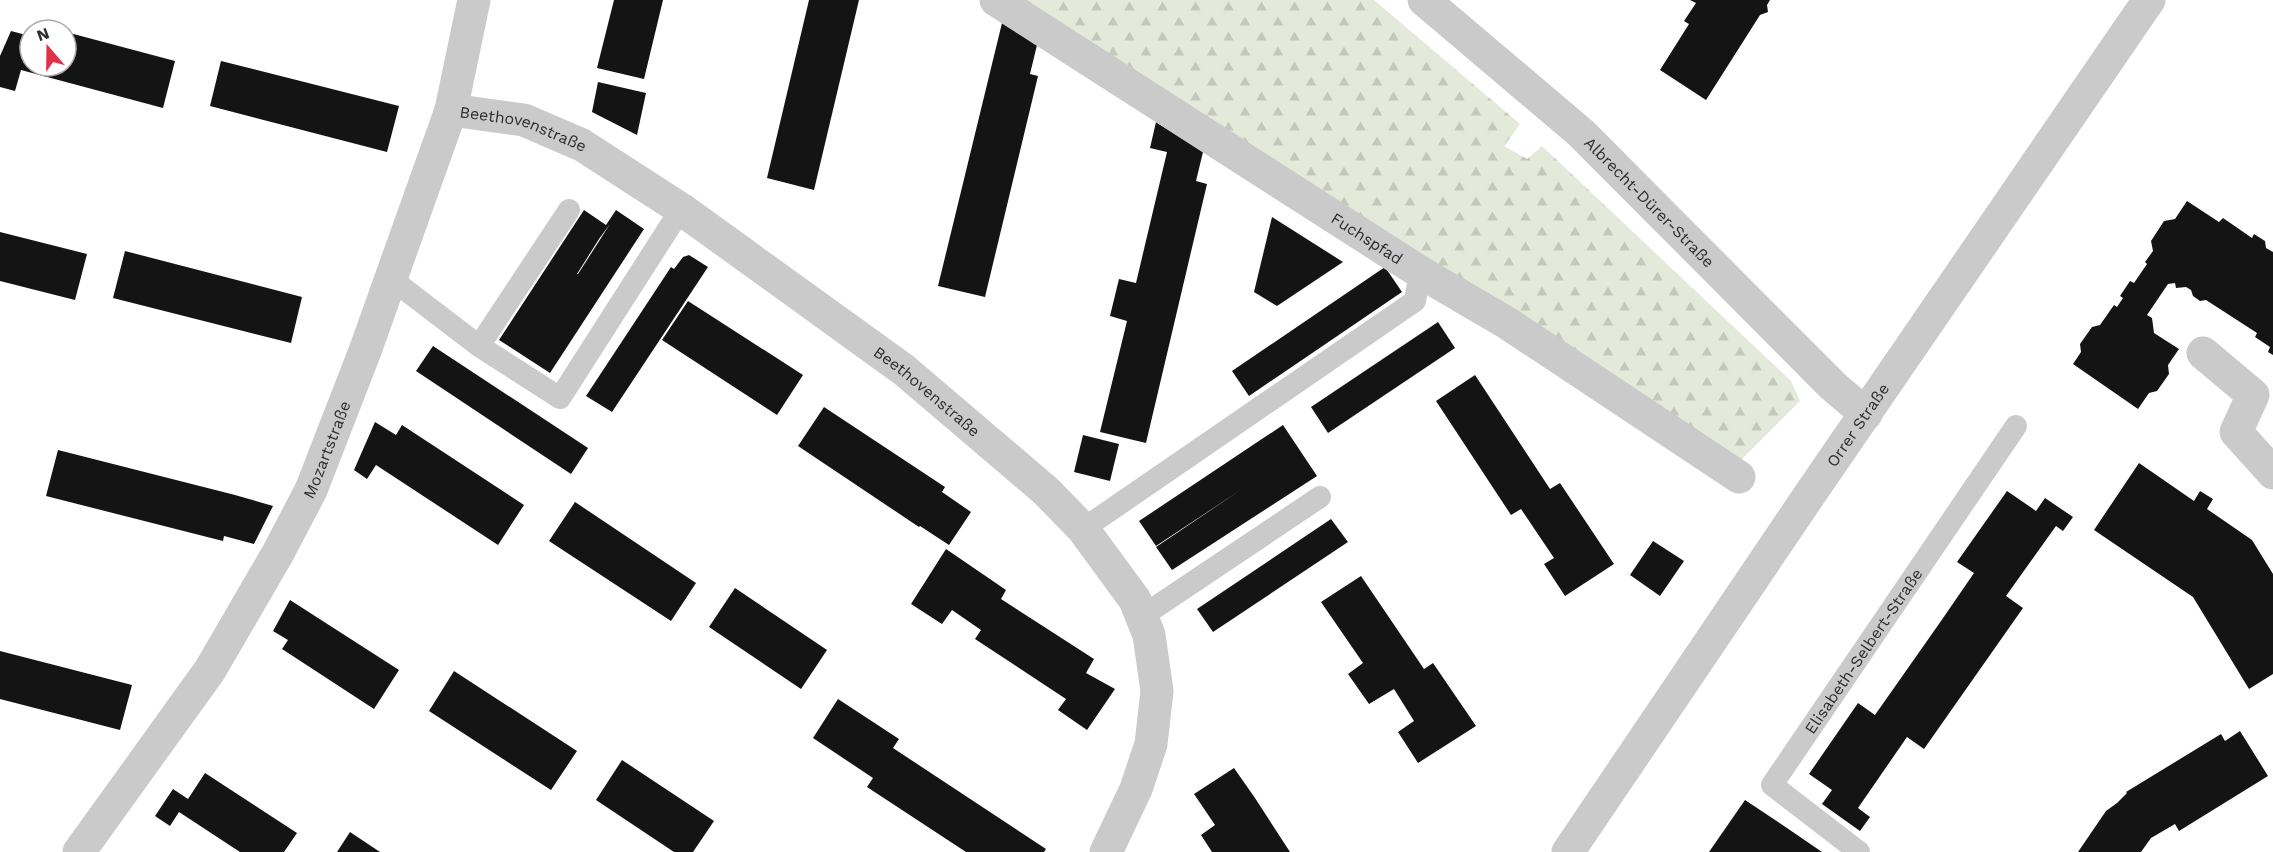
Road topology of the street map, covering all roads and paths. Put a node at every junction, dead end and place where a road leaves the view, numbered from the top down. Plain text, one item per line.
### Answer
1 (474, 0) edge
2 (996, 0) edge
3 (1424, 0) edge
4 (2149, 0) edge
5 (451, 110) junction
6 (681, 209) junction
7 (569, 210) dead end
8 (1420, 272) junction
9 (390, 278) junction
10 (479, 346) junction
11 (2204, 353) dead end
12 (1866, 414) junction
13 (2016, 426) dead end
14 (2273, 473) edge
15 (1740, 477) dead end
16 (1320, 497) dead end
17 (1083, 529) junction
18 (1142, 617) junction
19 (79, 852) edge
20 (1106, 852) edge
21 (1568, 852) edge
22 (1859, 852) edge

1 - 5 street, Mozartstraße
2 - 8 street, Fuchspfad
3 - 12 street, Albrecht-Dürer-Straße
4 - 12 street, Orrer Straße
5 - 6 street, Beethovenstraße
5 - 9 street, Mozartstraße
6 - 10 lane
6 - 17 street, Beethovenstraße
7 - 10 lane
8 - 15 street, Fuchspfad
8 - 17 lane
9 - 10 lane
9 - 19 street, Mozartstraße
11 - 14 street
12 - 21 street, Orrer Straße
13 - 22 lane, Elisabeth-Selbert-Straße
16 - 18 lane
17 - 18 street, Beethovenstraße
18 - 20 street, Beethovenstraße

